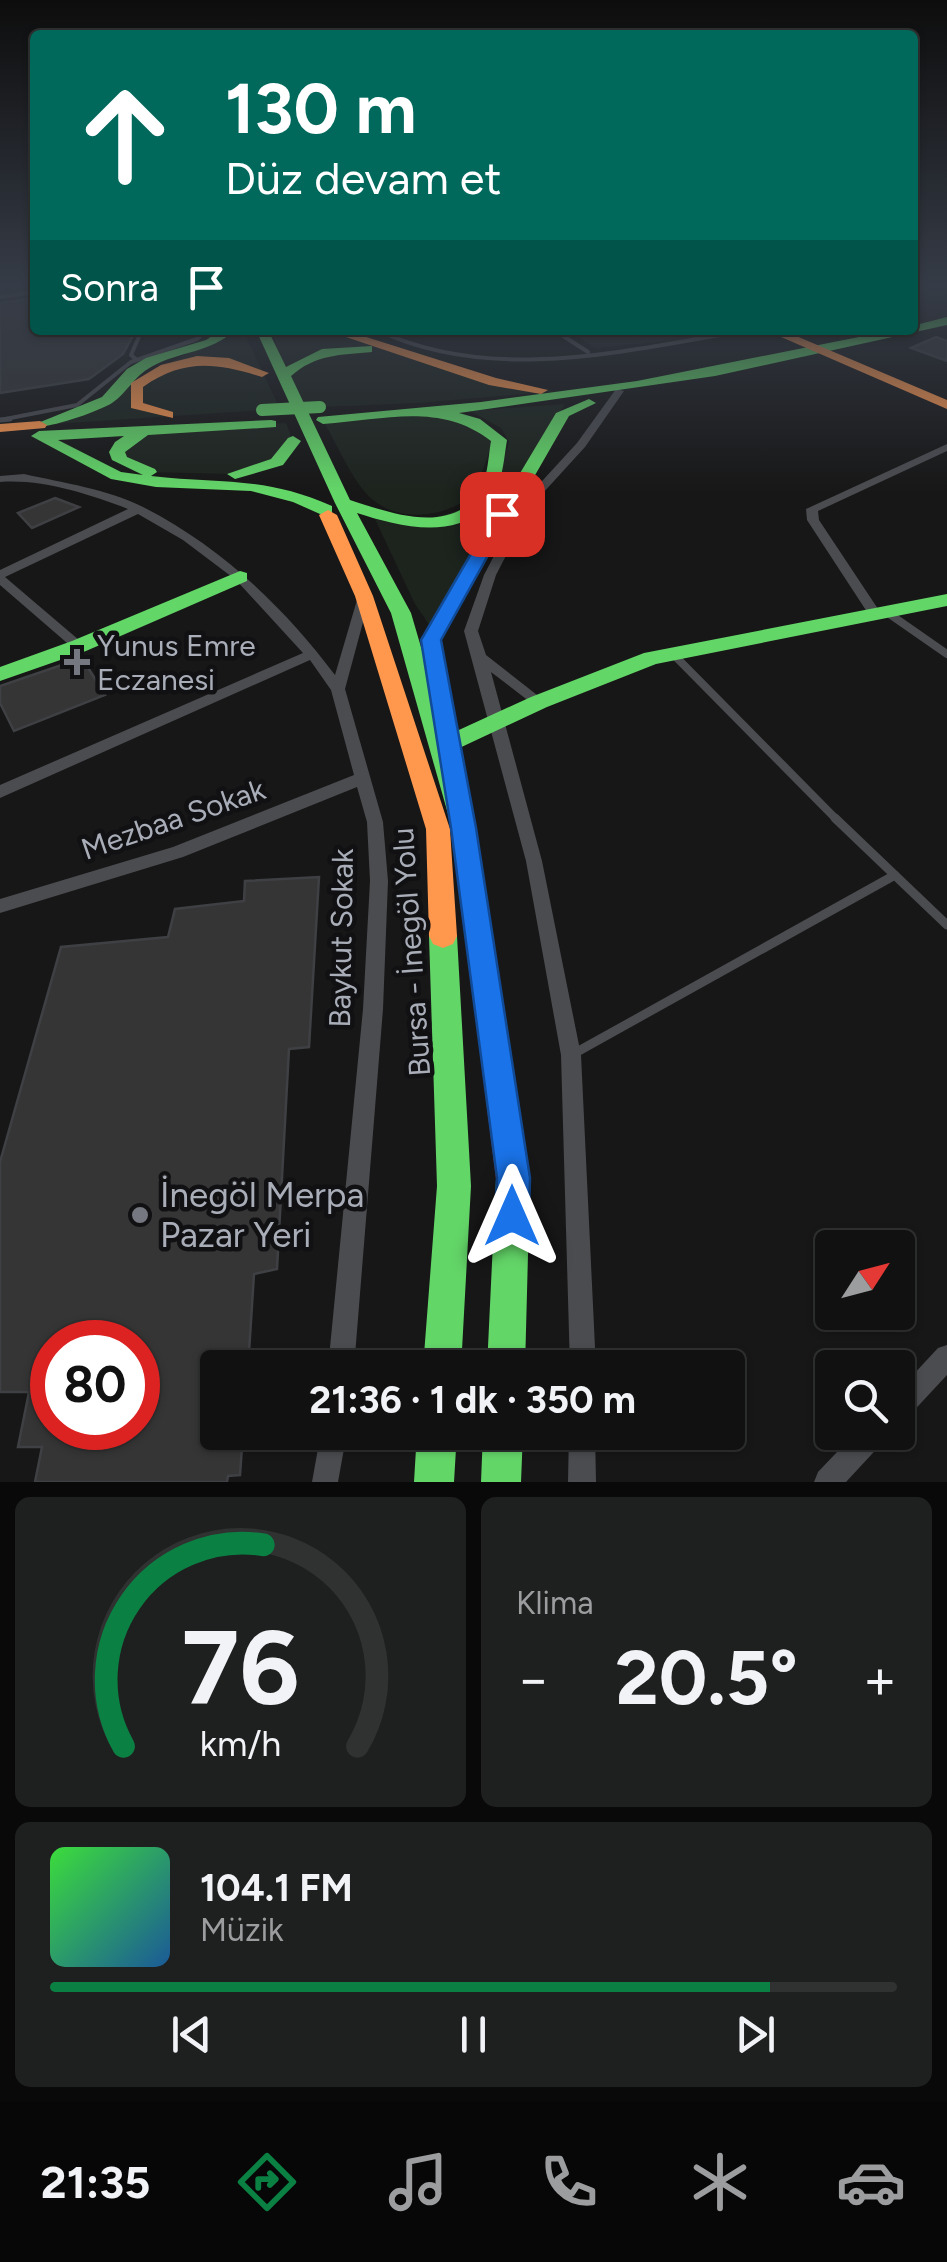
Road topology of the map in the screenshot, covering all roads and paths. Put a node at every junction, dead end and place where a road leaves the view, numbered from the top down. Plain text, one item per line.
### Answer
1 (131, 354) edge
2 (154, 354) edge
3 (175, 354) edge
4 (259, 354) edge
5 (267, 354) edge
6 (315, 354) edge
7 (380, 354) edge
8 (407, 354) edge
9 (448, 354) edge
10 (570, 354) edge
11 (756, 354) edge
12 (777, 354) edge
13 (844, 354) edge
14 (864, 354) edge
15 (137, 360) junction
16 (868, 368) junction
17 (732, 369) junction
18 (272, 374) junction
19 (559, 391) junction
20 (619, 391) junction
21 (947, 405) edge
22 (429, 408) junction
23 (168, 415) junction
24 (266, 417) junction
25 (0, 424) edge
26 (40, 430) junction
27 (144, 432) junction
28 (0, 439) edge
29 (293, 441) junction
30 (947, 447) edge
31 (0, 479) edge
32 (334, 507) junction
33 (138, 510) junction
34 (0, 577) edge
35 (240, 577) junction
36 (364, 596) junction
37 (947, 600) edge
38 (882, 614) junction
39 (79, 646) junction
40 (312, 654) junction
41 (673, 654) junction
42 (947, 654) edge
43 (480, 657) junction
44 (0, 674) edge
45 (338, 689) junction
46 (539, 702) junction
47 (496, 720) junction
48 (449, 744) junction
49 (363, 778) junction
50 (0, 792) edge
51 (464, 828) junction
52 (894, 875) junction
53 (0, 906) edge
54 (947, 924) edge
55 (571, 1055) junction
56 (343, 1350) edge
57 (443, 1350) edge
58 (507, 1350) edge
59 (582, 1350) edge
60 (947, 1358) edge
61 (915, 1391) edge
62 (331, 1450) edge
63 (436, 1450) edge
64 (502, 1450) edge
65 (582, 1450) edge
66 (858, 1450) edge
67 (326, 1482) edge
68 (434, 1482) edge
69 (501, 1482) edge
70 (582, 1482) edge
71 (828, 1482) edge

1 - 15 lane
2 - 15 lane
3 - 26 main road
4 - 18 main road, Bursa - İnegöl Yolu
5 - 18 main road, Bursa - İnegöl Yolu
6 - 18 main road
7 - 22 main road
8 - 19 main road
9 - 10 lane
11 - 19 main road
12 - 17 main road
13 - 16 main road
14 - 16 main road
15 - 25 lane
16 - 17 main road
16 - 21 main road
17 - 20 main road
18 - 23 main road
18 - 29 main road, Bursa - İnegöl Yolu
18 - 32 main road, Bursa - İnegöl Yolu
19 - 22 main road
20 - 22 main road
20 - 43 street
20 - 48 main road
22 - 24 main road
22 - 32 main road
23 - 24 main road
23 - 26 main road
24 - 27 main road
25 - 26 main road
26 - 27 main road
26 - 28 main road
26 - 32 main road
27 - 29 main road
29 - 32 main road, Bursa - İnegöl Yolu
30 - 38 street
31 - 33 street, Baykut Sokak
32 - 36 main road, Bursa - İnegöl Yolu
32 - 51 main road, Bursa - İnegöl Yolu
33 - 34 street
33 - 35 street, Baykut Sokak
34 - 39 street
35 - 39 main road
35 - 40 street, Baykut Sokak
36 - 45 street
36 - 57 main road, Bursa - İnegöl Yolu
37 - 38 main road
38 - 41 main road
38 - 42 lane
39 - 44 main road
40 - 45 street, Baykut Sokak
40 - 50 street
41 - 46 main road
41 - 52 lane
43 - 46 street
43 - 47 street
45 - 49 street, Baykut Sokak
46 - 47 main road
47 - 48 main road
47 - 55 street
48 - 51 main road
49 - 53 street, Mezbaa Sokak
49 - 56 street, Baykut Sokak
51 - 58 main road, Bursa - İnegöl Yolu
52 - 54 lane
52 - 55 lane
55 - 59 street
60 - 61 street
62 - 67 street
63 - 68 main road
64 - 69 main road
65 - 70 street
66 - 71 street

